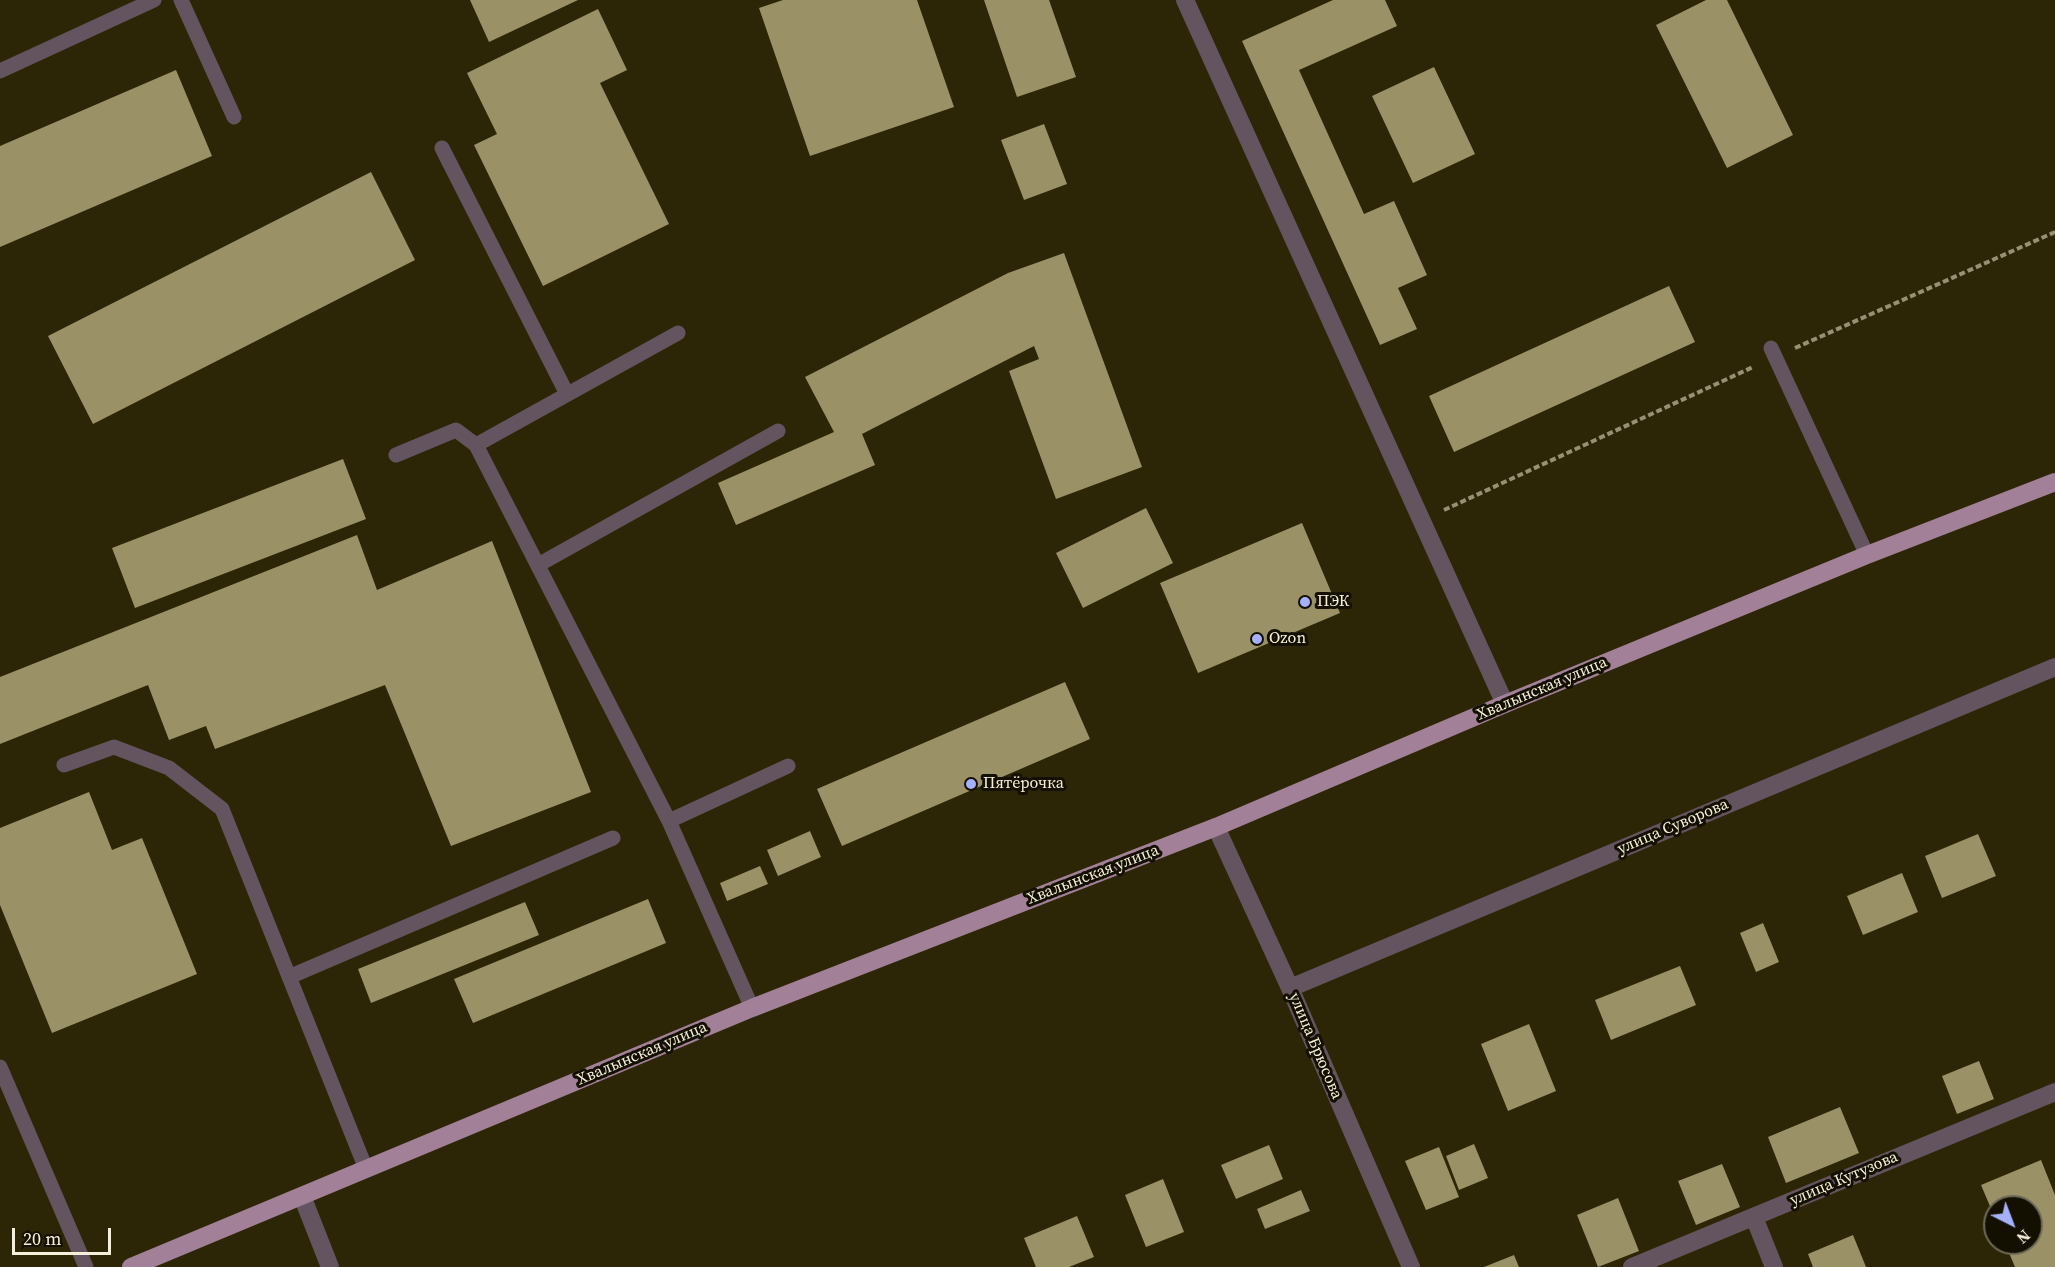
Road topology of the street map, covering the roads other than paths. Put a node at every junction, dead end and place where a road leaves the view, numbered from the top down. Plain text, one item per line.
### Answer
1 (154, 0) edge
2 (181, 0) edge
3 (1185, 0) edge
4 (0, 71) edge
5 (234, 117) dead end
6 (442, 148) dead end
7 (678, 333) dead end
8 (1773, 353) road end
9 (567, 394) junction
10 (778, 431) dead end
11 (476, 445) junction
12 (396, 454) dead end
13 (2055, 482) edge
14 (1867, 555) junction
15 (538, 565) junction
16 (2055, 667) edge
17 (1505, 704) junction
18 (64, 765) dead end
19 (788, 766) dead end
20 (669, 821) junction
21 (1216, 827) junction
22 (613, 838) dead end
23 (289, 977) junction
24 (1290, 988) junction
25 (752, 1008) junction
26 (0, 1067) edge
27 (2055, 1092) edge
28 (6, 1095) edge
29 (366, 1169) junction
30 (302, 1196) junction
31 (1754, 1217) junction
32 (86, 1267) edge
33 (131, 1267) edge
34 (330, 1267) edge
35 (1411, 1267) edge
36 (1632, 1267) edge
37 (1774, 1267) edge

1 - 4 lane
2 - 5 lane
3 - 17 street
6 - 9 lane
7 - 9 lane
8 - 14 lane
9 - 11 lane
10 - 15 lane
11 - 12 lane
11 - 15 lane
13 - 14 main road, Хвалынская улица
14 - 17 main road, Хвалынская улица
15 - 20 lane
16 - 24 street, улица Суворова
17 - 21 main road, Хвалынская улица
18 - 23 lane
19 - 20 lane
20 - 25 lane
21 - 24 street, улица Брюсова
21 - 25 main road, Хвалынская улица
22 - 23 lane
23 - 29 lane
24 - 35 street, улица Брюсова
25 - 29 main road, Хвалынская улица
26 - 28 lane
27 - 31 street, улица Кутузова
28 - 32 lane
29 - 30 main road, Хвалынская улица
30 - 33 main road, Хвалынская улица
30 - 34 street
31 - 36 street, улица Кутузова
31 - 37 street

